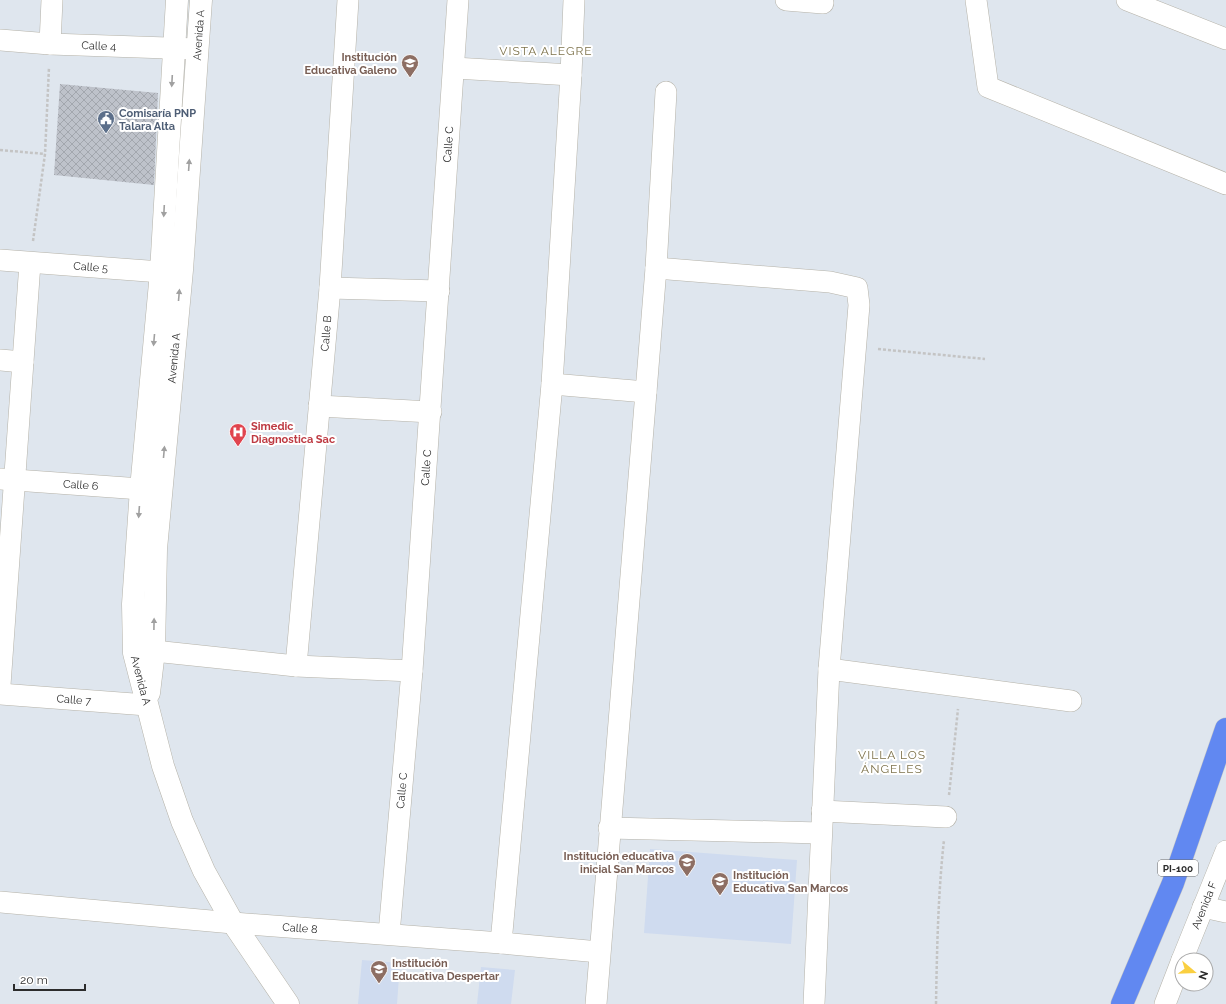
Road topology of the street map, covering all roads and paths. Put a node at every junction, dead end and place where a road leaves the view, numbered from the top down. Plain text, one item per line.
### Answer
1 (52, 0) edge
2 (177, 0) edge
3 (201, 0) edge
4 (348, 0) edge
5 (458, 0) edge
6 (574, 0) edge
7 (786, 0) edge
8 (976, 0) edge
9 (1127, 0) edge
10 (823, 3) dead end
11 (1226, 39) edge
12 (0, 40) edge
13 (50, 44) junction
14 (173, 49) junction
15 (198, 49) junction
16 (454, 68) junction
17 (571, 75) junction
18 (666, 92) dead end
19 (0, 150) edge
20 (45, 154) junction
21 (1226, 184) edge
22 (0, 260) edge
23 (30, 263) junction
24 (656, 268) junction
25 (171, 271) junction
26 (330, 288) junction
27 (439, 291) junction
28 (856, 347) junction
29 (985, 359) dead end
30 (0, 360) edge
31 (23, 362) junction
32 (552, 384) junction
33 (646, 392) junction
34 (319, 406) junction
35 (431, 412) junction
36 (7, 479) edge
37 (151, 487) junction
38 (4, 582) edge
39 (154, 651) junction
40 (296, 666) junction
41 (829, 669) junction
42 (412, 671) junction
43 (0, 685) edge
44 (961, 686) junction
45 (0, 694) edge
46 (1071, 701) dead end
47 (147, 704) junction
48 (1226, 729) edge
49 (822, 811) junction
50 (946, 817) junction
51 (609, 828) junction
52 (821, 833) junction
53 (1226, 851) edge
54 (0, 902) edge
55 (1203, 907) junction
56 (1226, 912) edge
57 (233, 923) junction
58 (389, 934) junction
59 (501, 943) junction
60 (599, 952) junction
61 (1185, 952) edge
62 (1174, 981) edge
63 (288, 1004) edge
64 (596, 1004) edge
65 (814, 1004) edge
66 (936, 1004) edge
67 (1122, 1004) edge
68 (1165, 1004) edge

1 - 13 street
2 - 14 street, Avenida A
3 - 15 street, Avenida A
4 - 26 street, Calle B
5 - 16 street, Calle C
6 - 17 street
7 - 10 street
8 - 21 street
9 - 11 street
12 - 13 street, Calle 4
13 - 14 street, Calle 4
13 - 20 path
14 - 15 street, Calle 4
14 -> 25 street, Avenida A
25 -> 15 street, Avenida A
16 - 17 street
16 - 27 street, Calle C
17 - 32 street
18 - 24 street
19 - 20 path
20 - 23 path
22 - 23 street, Calle 5
23 - 25 street, Calle 5
23 - 31 street
24 - 28 street
24 - 33 street
25 - 37 street, Avenida A
26 - 27 street
26 - 34 street, Calle B
27 - 35 street, Calle C
28 - 29 path
28 - 41 street
30 - 31 street
31 - 36 street
32 - 33 street
32 - 59 street
33 - 51 street
34 - 35 street
34 - 40 street, Calle B
35 - 42 street, Calle C
36 - 37 street, Calle 6
36 - 38 street
39 -> 37 street, Avenida A
37 -> 47 street, Avenida A
38 - 43 street
39 - 40 street
39 - 47 street, Avenida A
40 - 42 street
41 - 44 street
41 - 49 street
42 - 58 street, Calle C
44 - 46 street
44 - 50 path
45 - 47 street, Calle 7
47 - 57 street
48 - 67 main road, PI-100
49 - 50 street
49 - 52 street
50 - 66 path
51 - 52 street
51 - 60 street
52 - 65 street
53 - 55 street, Avenida F
54 - 57 street, Calle 8
55 - 56 street
55 - 61 street, Avenida F
57 - 58 street, Calle 8
57 - 63 street
58 - 59 street, Calle 8
59 - 60 street, Calle 8
60 - 64 street
62 - 68 street, Avenida F

